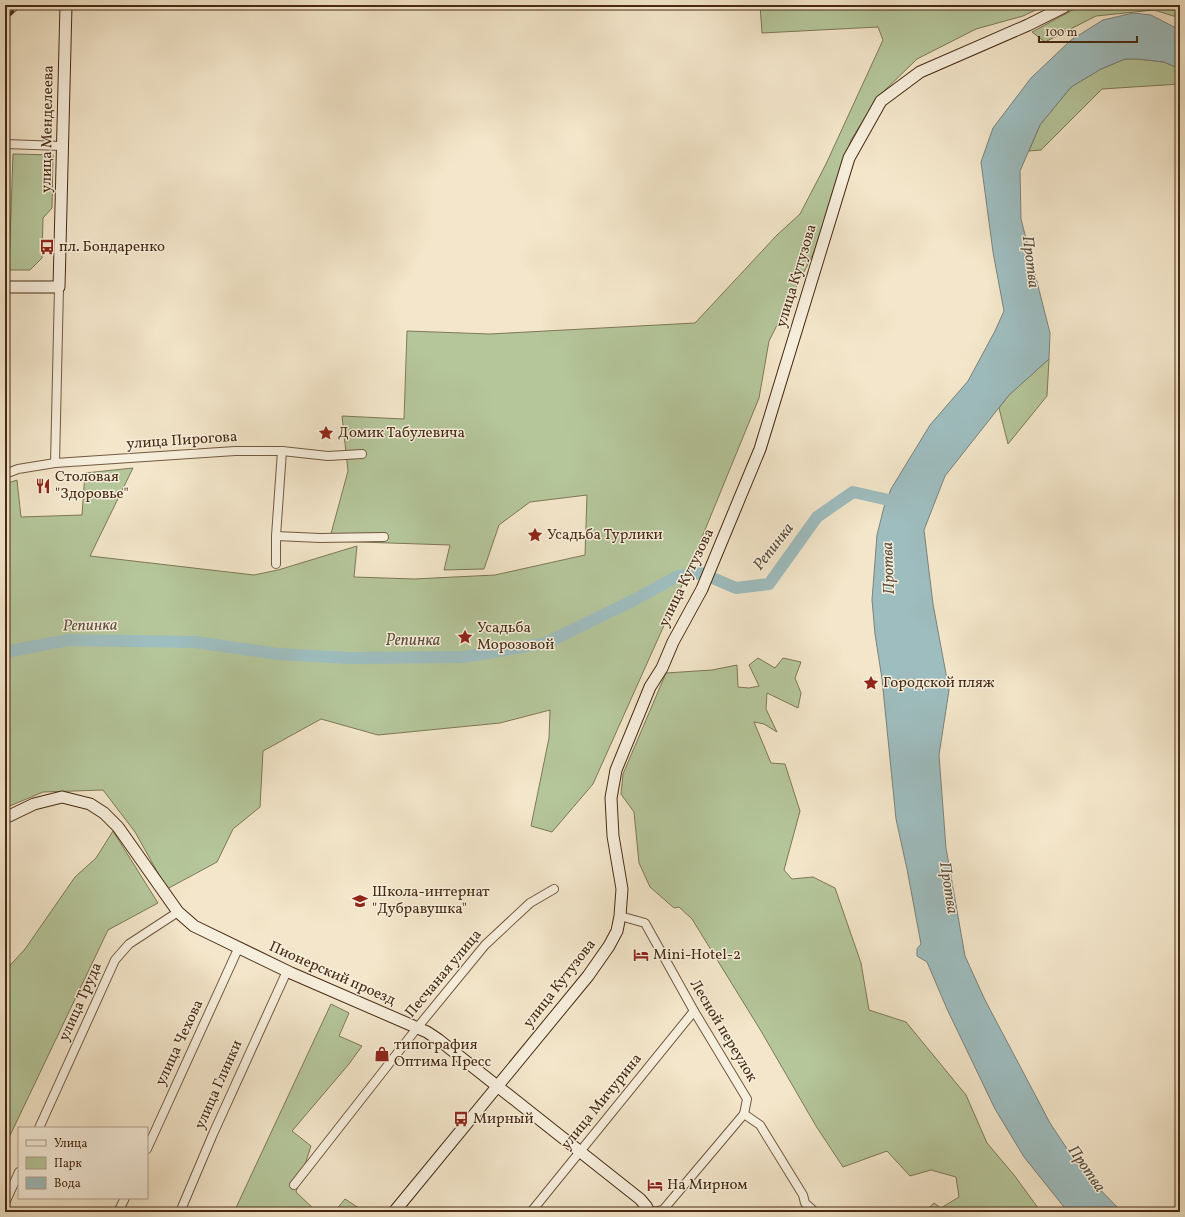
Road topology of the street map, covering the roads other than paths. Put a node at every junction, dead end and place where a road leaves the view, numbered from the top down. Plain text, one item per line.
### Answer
1 (66, 5) edge
2 (1065, 5) edge
3 (5, 144) edge
4 (62, 146) junction
5 (5, 286) edge
6 (59, 287) junction
7 (282, 451) junction
8 (362, 454) dead end
9 (55, 463) junction
10 (5, 474) edge
11 (276, 536) junction
12 (384, 537) dead end
13 (276, 564) dead end
14 (5, 818) edge
15 (554, 889) dead end
16 (178, 912) junction
17 (620, 916) junction
18 (238, 949) junction
19 (287, 971) junction
20 (694, 1011) junction
21 (417, 1028) junction
22 (497, 1086) junction
23 (744, 1114) junction
24 (39, 1127) edge
25 (148, 1147) edge
26 (579, 1152) junction
27 (18, 1174) edge
28 (294, 1185) dead end
29 (124, 1199) edge
30 (5, 1203) edge
31 (118, 1212) edge
32 (180, 1212) edge
33 (394, 1212) edge
34 (531, 1212) edge
35 (649, 1212) edge
36 (653, 1212) edge
37 (815, 1212) edge

1 - 4 main road, улица Менделеева
2 - 17 main road, улица Кутузова
3 - 4 street
4 - 6 main road, улица Менделеева
5 - 6 main road
6 - 9 street
7 - 8 street, улица Пирогова
7 - 9 street, улица Пирогова
7 - 11 street
9 - 10 street, улица Пирогова
11 - 12 street
11 - 13 street
14 - 16 main road, Пионерский проезд
15 - 21 street, Песчаная улица
16 - 18 main road, Пионерский проезд
16 - 24 street, улица Труда
17 - 20 street, Лесной переулок
17 - 22 main road, улица Кутузова
18 - 19 main road, Пионерский проезд
18 - 25 street, улица Чехова
19 - 21 main road, Пионерский проезд
19 - 32 street, улица Глинки
20 - 23 street, Лесной переулок
20 - 26 street, улица Мичурина
21 - 22 main road, Пионерский проезд
21 - 28 street, Песчаная улица
22 - 26 main road, Пионерский проезд
22 - 33 main road, улица Кутузова
23 - 36 street
23 - 37 street
26 - 34 street, улица Мичурина
26 - 35 main road, Пионерский проезд
27 - 30 street
29 - 31 street

